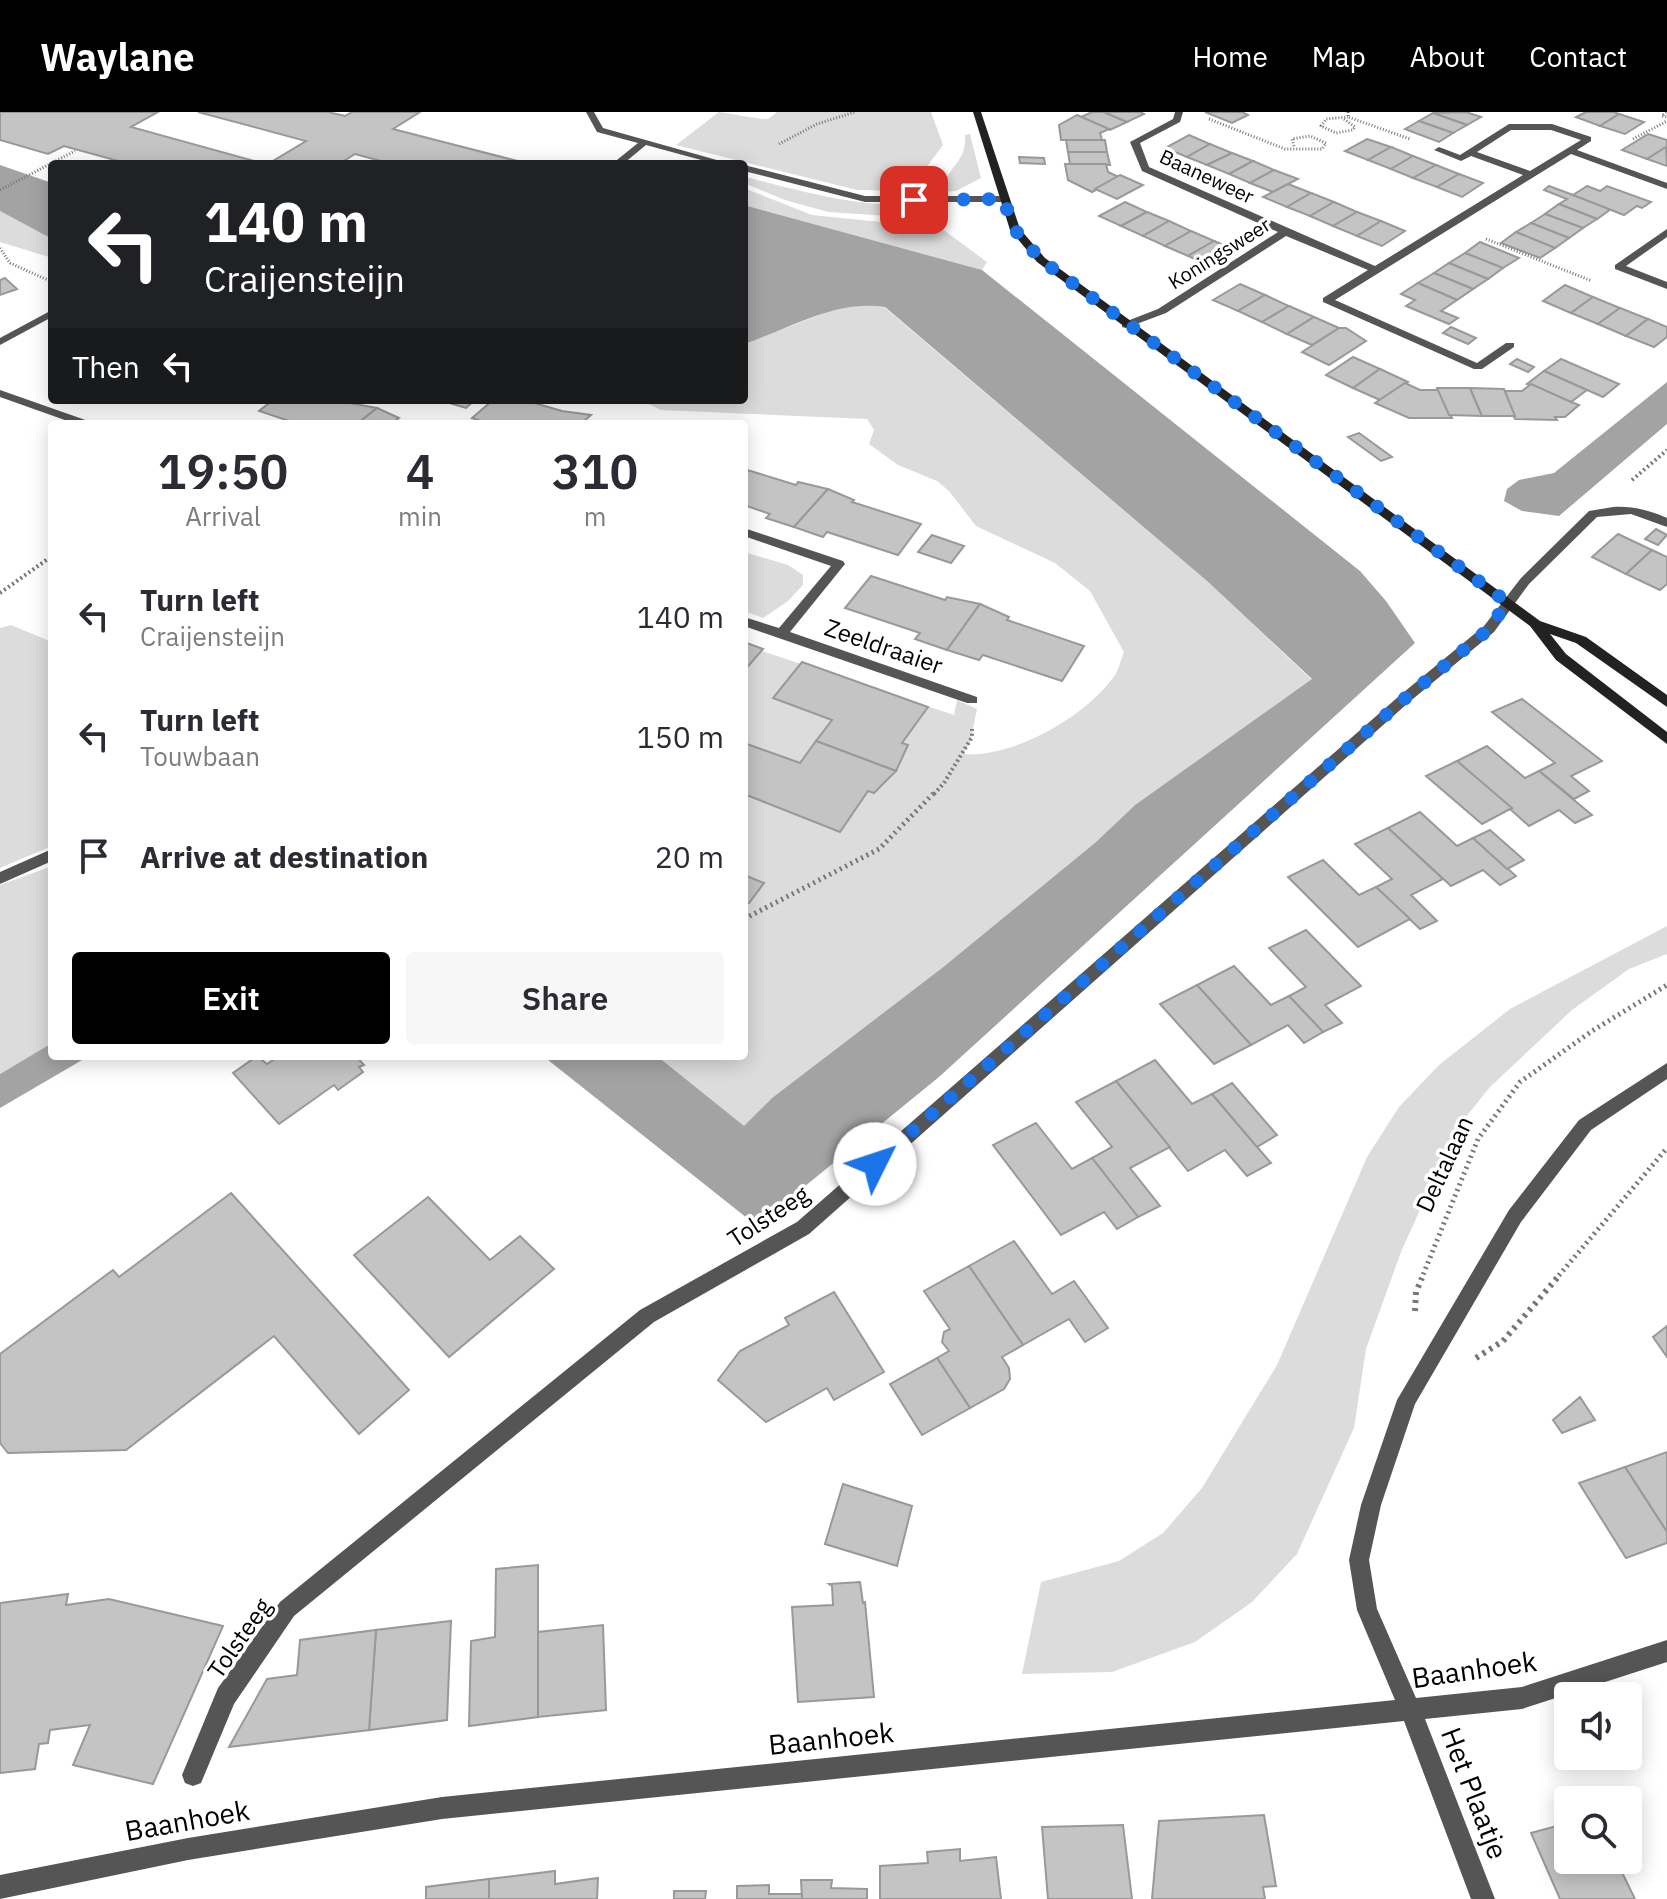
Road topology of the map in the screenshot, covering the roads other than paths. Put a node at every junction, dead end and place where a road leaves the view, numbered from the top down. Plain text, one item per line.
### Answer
1 (590, 112) edge
2 (977, 112) edge
3 (1179, 112) edge
4 (642, 144) junction
5 (1439, 150) road end
6 (1569, 150) junction
7 (1470, 153) junction
8 (622, 160) edge
9 (709, 160) edge
10 (748, 169) edge
11 (1529, 174) junction
12 (1667, 186) edge
13 (1003, 199) junction
14 (1285, 232) junction
15 (1667, 232) edge
16 (1376, 270) junction
17 (1667, 286) edge
18 (48, 315) edge
19 (1126, 325) junction
20 (0, 342) edge
21 (1510, 345) dead end
22 (0, 393) edge
23 (76, 420) edge
24 (1667, 523) edge
25 (748, 533) edge
26 (1507, 602) junction
27 (748, 622) edge
28 (1535, 623) junction
29 (782, 633) junction
30 (972, 700) road end
31 (1667, 702) edge
32 (1667, 739) edge
33 (48, 857) edge
34 (0, 878) edge
35 (1667, 1070) edge
36 (1667, 1651) edge
37 (1410, 1709) junction
38 (193, 1775) dead end
39 (0, 1887) edge
40 (1483, 1899) edge

1 - 4 street
2 - 13 street
3 - 14 street, Baaneweer
4 - 8 street
4 - 9 street
5 - 7 street
6 - 7 street
6 - 11 street
6 - 12 street
7 - 11 street
10 - 13 street
11 - 16 street
13 - 19 street
14 - 16 street, Koningsweer
14 - 19 street, Koningsweer
15 - 17 street
16 - 21 street
18 - 20 street
19 - 26 street
22 - 23 street
24 - 26 street, Tolsteeg
25 - 29 street, Zeeldraaier
26 - 28 street
26 - 38 street, Tolsteeg
27 - 29 street, Zeeldraaier
28 - 31 street
28 - 32 street
29 - 30 street, Zeeldraaier
33 - 34 street
35 - 37 street
36 - 37 street, Baanhoek
37 - 39 street, Baanhoek
37 - 40 street, Het Plaatje

